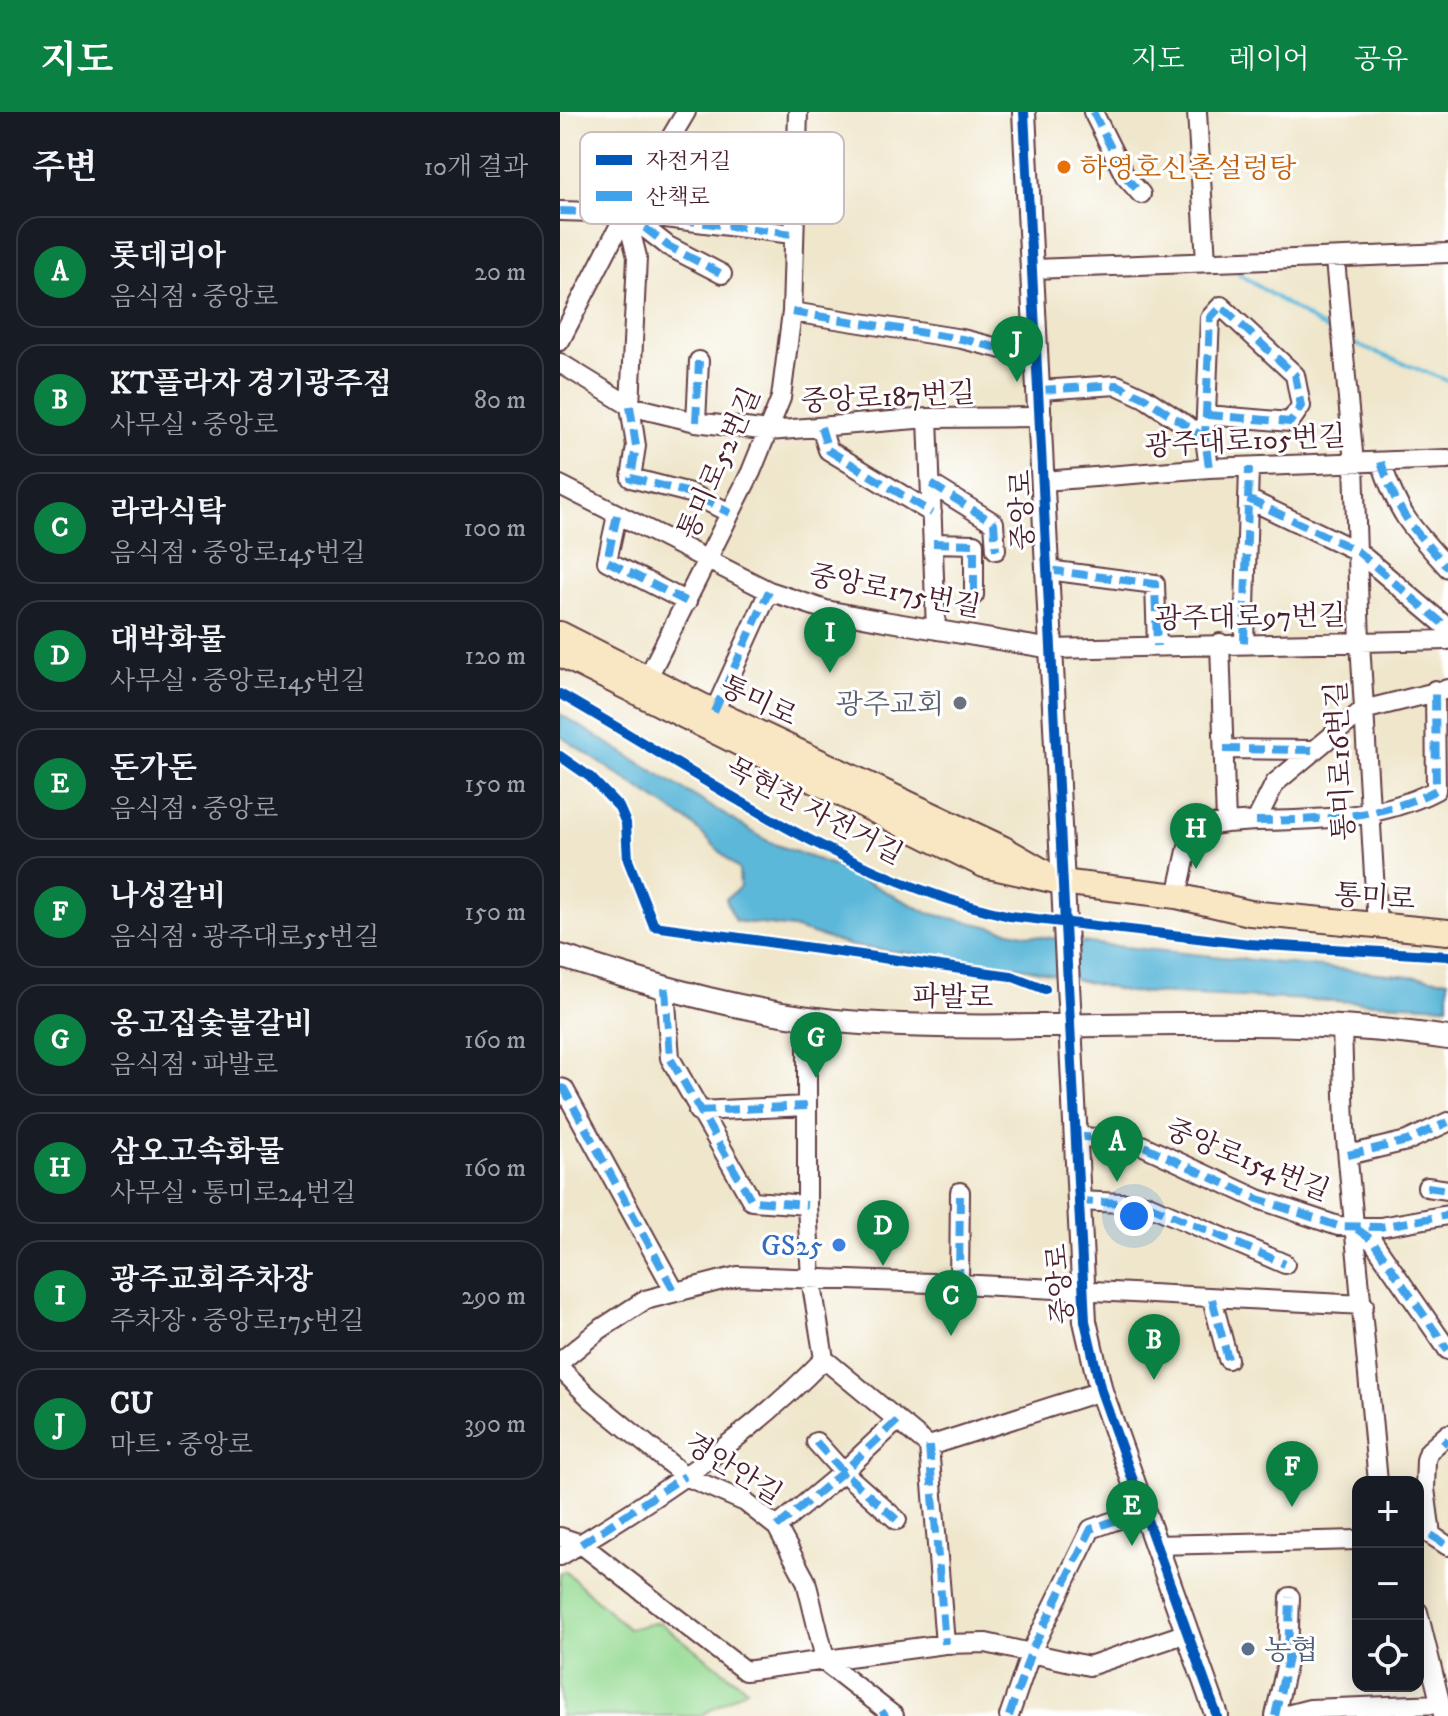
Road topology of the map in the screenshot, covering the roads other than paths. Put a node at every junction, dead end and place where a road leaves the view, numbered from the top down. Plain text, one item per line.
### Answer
1 (686, 112) edge
2 (798, 112) edge
3 (1024, 112) edge
4 (1093, 112) edge
5 (1197, 112) edge
6 (674, 132) edge
7 (797, 132) edge
8 (1141, 194) dead end
9 (560, 211) edge
10 (580, 212) edge
11 (620, 224) edge
12 (629, 224) edge
13 (640, 224) edge
14 (713, 224) edge
15 (792, 224) edge
16 (792, 234) junction
17 (1448, 253) edge
18 (1335, 260) junction
19 (1206, 261) junction
20 (1034, 269) junction
21 (722, 274) dead end
22 (792, 312) junction
23 (560, 341) edge
24 (1038, 358) junction
25 (699, 361) dead end
26 (560, 363) edge
27 (1040, 390) junction
28 (630, 406) junction
29 (1207, 415) junction
30 (1042, 417) junction
31 (928, 418) junction
32 (696, 422) junction
33 (821, 427) junction
34 (769, 431) junction
35 (1205, 438) junction
36 (1448, 459) edge
37 (1381, 462) junction
38 (1354, 463) junction
39 (1249, 467) junction
40 (1209, 468) junction
41 (1044, 481) junction
42 (931, 484) junction
43 (560, 485) edge
44 (1248, 499) junction
45 (730, 513) junction
46 (932, 513) junction
47 (617, 515) junction
48 (933, 543) junction
49 (996, 550) dead end
50 (1357, 551) junction
51 (706, 561) junction
52 (1448, 568) edge
53 (1048, 570) junction
54 (769, 591) junction
55 (974, 595) dead end
56 (687, 602) junction
57 (1448, 628) edge
58 (936, 630) junction
59 (560, 634) edge
60 (1448, 640) edge
61 (1360, 642) junction
62 (1220, 643) junction
63 (1244, 643) junction
64 (1157, 646) junction
65 (1052, 649) junction
66 (560, 654) edge
67 (647, 679) junction
68 (1441, 689) edge
69 (1363, 710) junction
70 (714, 712) junction
71 (1224, 749) junction
72 (1313, 750) junction
73 (1370, 812) junction
74 (1256, 821) junction
75 (1226, 823) junction
76 (1063, 894) junction
77 (1177, 896) junction
78 (1377, 925) junction
79 (1448, 932) edge
80 (560, 956) edge
81 (665, 988) junction
82 (807, 1018) junction
83 (1069, 1022) junction
84 (1342, 1027) junction
85 (1448, 1038) edge
86 (560, 1088) edge
87 (807, 1106) junction
88 (698, 1111) junction
89 (1448, 1122) edge
90 (1074, 1136) junction
91 (1348, 1155) junction
92 (1427, 1187) dead end
93 (1448, 1190) edge
94 (960, 1192) dead end
95 (1077, 1201) junction
96 (807, 1205) junction
97 (1448, 1215) edge
98 (1357, 1229) junction
99 (1285, 1264) dead end
100 (811, 1279) junction
101 (959, 1284) junction
102 (674, 1290) junction
103 (1081, 1291) junction
104 (1212, 1299) junction
105 (1364, 1305) junction
106 (1448, 1350) edge
107 (824, 1359) junction
108 (1228, 1359) dead end
109 (560, 1365) edge
110 (1101, 1391) junction
111 (898, 1420) junction
112 (1446, 1439) edge
113 (816, 1442) dead end
114 (929, 1446) junction
115 (843, 1472) junction
116 (685, 1476) junction
117 (1378, 1476) edge
118 (1142, 1511) junction
119 (897, 1520) dead end
120 (777, 1527) junction
121 (1432, 1536) edge
122 (560, 1537) edge
123 (1352, 1540) edge
124 (581, 1544) junction
125 (1155, 1545) junction
126 (1448, 1546) edge
127 (560, 1556) edge
128 (1290, 1597) dead end
129 (1420, 1620) edge
130 (1187, 1633) junction
131 (945, 1644) junction
132 (1031, 1652) junction
133 (826, 1663) junction
134 (1442, 1710) edge
135 (887, 1715) edge
136 (1009, 1716) edge
137 (1217, 1716) edge
138 (1275, 1716) edge
139 (1283, 1716) edge

1 - 6 street
2 - 7 street, 통미로52번길
3 - 20 street, 중앙로
4 - 8 street
5 - 19 street
9 - 10 street
11 - 23 street
12 - 28 street
13 - 21 street
14 - 16 street
15 - 16 street, 통미로52번길
16 - 22 street, 통미로52번길
17 - 18 street
18 - 19 street
18 - 38 street, 통미로16번길
19 - 20 street
20 - 24 street, 중앙로
22 - 24 street
22 - 34 street, 통미로52번길
24 - 27 street, 중앙로
25 - 32 street
26 - 28 street, 중앙로187번길
27 - 30 street, 중앙로
27 - 35 street
28 - 32 street, 중앙로187번길
28 - 45 street
29 - 29 street
29 - 35 street
30 - 31 street, 중앙로187번길
30 - 41 street, 중앙로
31 - 33 street, 중앙로187번길
31 - 42 street
32 - 34 street, 중앙로187번길
33 - 34 street, 중앙로187번길
33 - 46 street
34 - 45 street, 통미로52번길
35 - 40 street
36 - 37 street, 광주대로105번길
37 - 38 street, 광주대로105번길
37 - 52 street
38 - 39 street, 광주대로105번길
38 - 50 street, 통미로16번길
39 - 40 street, 광주대로105번길
39 - 44 street
40 - 41 street, 광주대로105번길
41 - 53 street, 중앙로
42 - 46 street
42 - 49 street
43 - 47 street, 중앙로175번길
44 - 50 street
44 - 63 street
45 - 51 street, 통미로52번길
46 - 48 street
47 - 51 street, 중앙로175번길
47 - 56 street
48 - 55 street
48 - 58 street
50 - 57 street
50 - 61 street, 통미로16번길
51 - 54 street, 중앙로175번길
51 - 56 street, 통미로52번길
53 - 64 street
53 - 65 street, 중앙로
54 - 58 street, 중앙로175번길
54 - 70 street
56 - 67 street, 통미로52번길
58 - 65 street, 중앙로175번길
59 - 67 main road, 통미로
60 - 61 street, 광주대로97번길
61 - 63 street, 광주대로97번길
61 - 69 street, 통미로16번길
62 - 63 street, 광주대로97번길
62 - 64 street, 광주대로97번길
62 - 71 street
64 - 65 street, 광주대로97번길
65 - 76 street, 중앙로
66 - 76 main road, 통미로
67 - 70 main road, 통미로
68 - 69 street
68 - 73 street
69 - 72 street
69 - 73 street, 통미로16번길
70 - 76 main road, 통미로
71 - 72 street
71 - 75 street
72 - 74 street
73 - 74 street
73 - 78 street, 통미로16번길
74 - 75 street
75 - 77 street
76 - 77 main road, 통미로
76 - 83 street, 중앙로
77 - 78 main road, 통미로
78 - 79 main road, 통미로
80 - 81 street, 파발로
81 - 82 street, 파발로
81 - 88 street
82 - 83 street, 파발로
82 - 87 street
83 - 84 street, 파발로
83 - 90 street, 중앙로
84 - 85 street, 파발로
84 - 91 street
86 - 102 street
87 - 88 street
87 - 96 street
88 - 96 street
89 - 91 street
90 - 95 street, 중앙로
90 - 98 street, 중앙로154번길
91 - 98 street
92 - 93 street
94 - 101 street
95 - 99 street
95 - 103 street, 중앙로
96 - 100 street
97 - 98 street, 중앙로154번길
98 - 105 street
98 - 106 street
100 - 101 street
100 - 102 street
100 - 107 street
101 - 103 street
102 - 109 street
103 - 104 street
103 - 110 street, 중앙로
104 - 105 street
104 - 108 street
105 - 117 street
107 - 111 street
107 - 116 street
109 - 116 street, 경안안길
110 - 114 street
110 - 118 street, 중앙로
111 - 114 street
111 - 115 street
112 - 121 street
113 - 115 street
114 - 131 street
115 - 119 street
115 - 120 street
116 - 120 street, 경안안길
116 - 124 street
118 - 125 street, 중앙로
118 - 132 street
120 - 133 street, 경안안길
121 - 126 street
122 - 124 street
123 - 125 street
124 - 127 street
124 - 133 street
125 - 130 street, 중앙로
128 - 138 street
129 - 134 street
130 - 132 street
130 - 137 street, 중앙로
131 - 132 street
131 - 133 street
132 - 136 street
133 - 135 street
134 - 139 street

